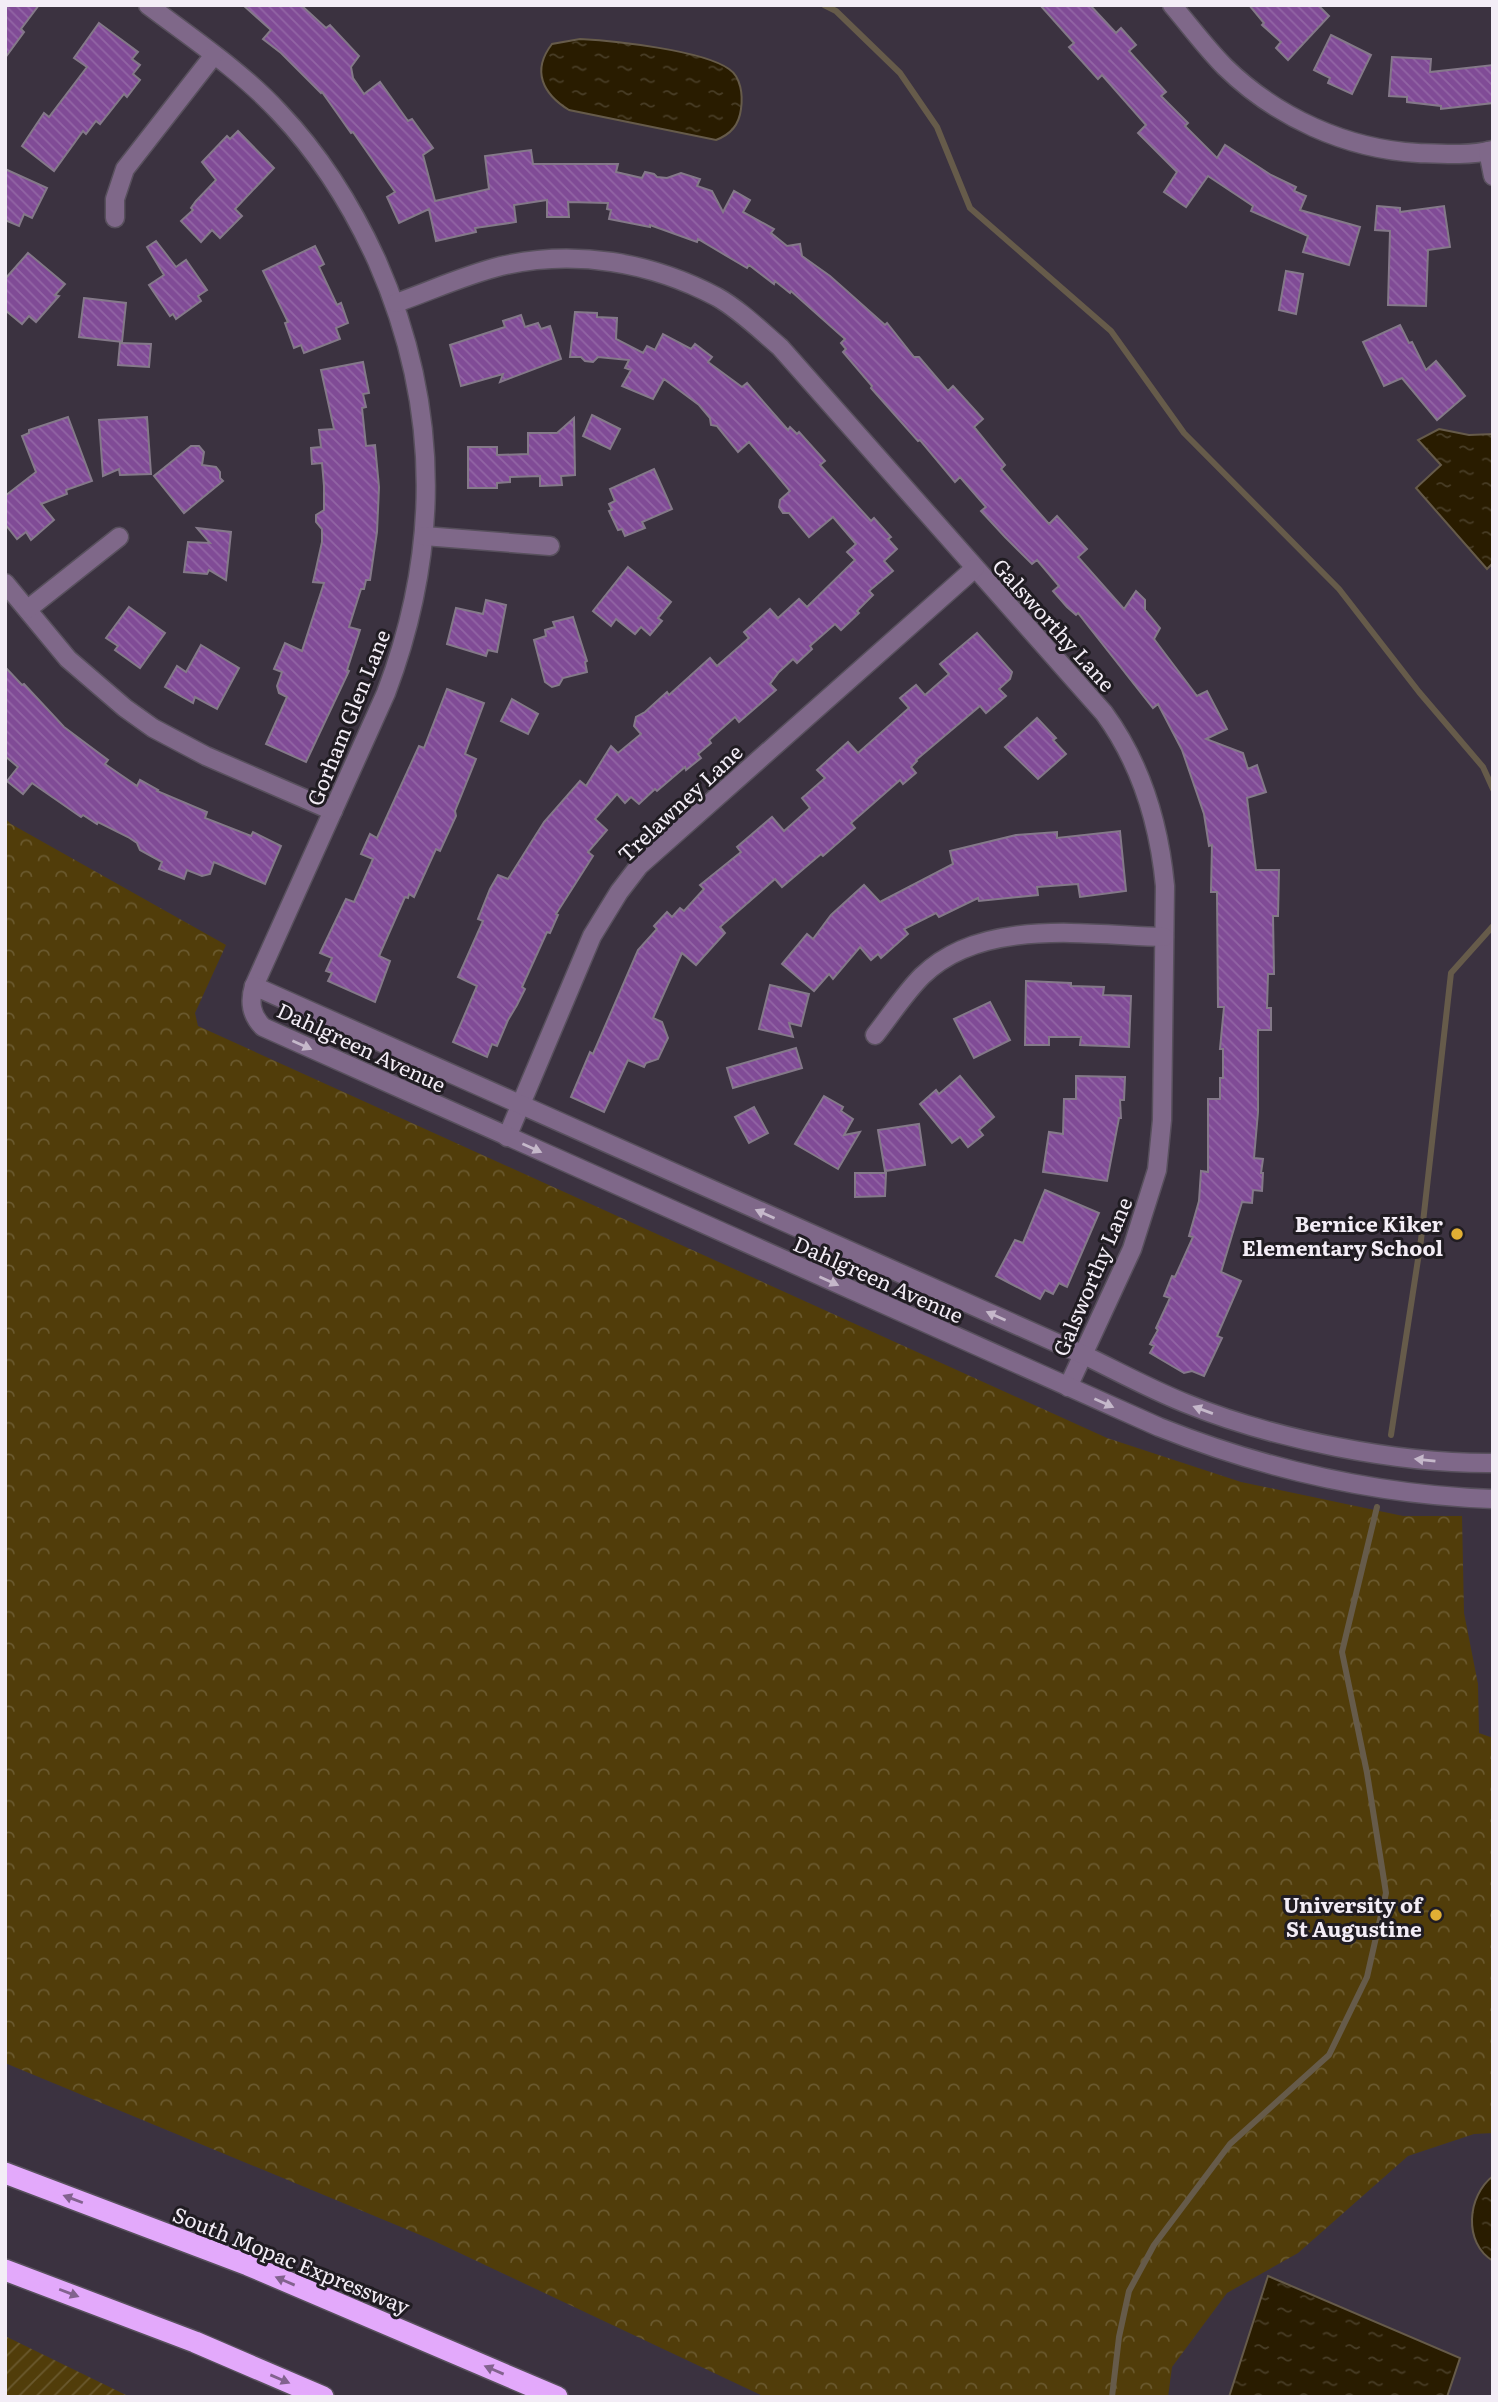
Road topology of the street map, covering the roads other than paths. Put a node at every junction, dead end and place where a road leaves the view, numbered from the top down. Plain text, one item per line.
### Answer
1 (148, 5) edge
2 (1172, 5) edge
3 (214, 55) junction
4 (1490, 151) edge
5 (1493, 176) edge
6 (115, 218) dead end
7 (396, 303) junction
8 (424, 536) junction
9 (119, 537) dead end
10 (550, 546) dead end
11 (975, 568) junction
12 (5, 583) edge
13 (28, 609) junction
14 (332, 811) junction
15 (1164, 937) junction
16 (254, 986) junction
17 (875, 1035) dead end
18 (519, 1105) junction
19 (507, 1137) junction
20 (1084, 1355) junction
21 (1068, 1387) junction
22 (1493, 1464) edge
23 (1493, 1499) edge
24 (5, 2173) edge
25 (5, 2270) edge
26 (323, 2397) edge
27 (557, 2397) edge

1 - 3 street, Gorham Glen Lane
2 - 4 street
3 - 6 street
3 - 7 street, Gorham Glen Lane
4 - 5 street
7 - 8 street, Gorham Glen Lane
7 - 11 street, Galsworthy Lane
8 - 10 street
8 - 14 street, Gorham Glen Lane
9 - 13 street
11 - 15 street, Galsworthy Lane
11 - 18 street, Trelawney Lane
12 - 13 street
13 - 14 street
14 - 16 street, Gorham Glen Lane
15 - 17 street
15 - 20 street, Galsworthy Lane
16 - 18 street, Dahlgreen Avenue
16 -> 19 street, Dahlgreen Avenue
18 - 19 street, Trelawney Lane
20 -> 18 street, Dahlgreen Avenue
19 -> 21 street, Dahlgreen Avenue
20 - 21 street, Galsworthy Lane
22 -> 20 street, Dahlgreen Avenue
21 -> 23 street, Dahlgreen Avenue
27 -> 24 highway, South Mopac Expressway
25 -> 26 highway

